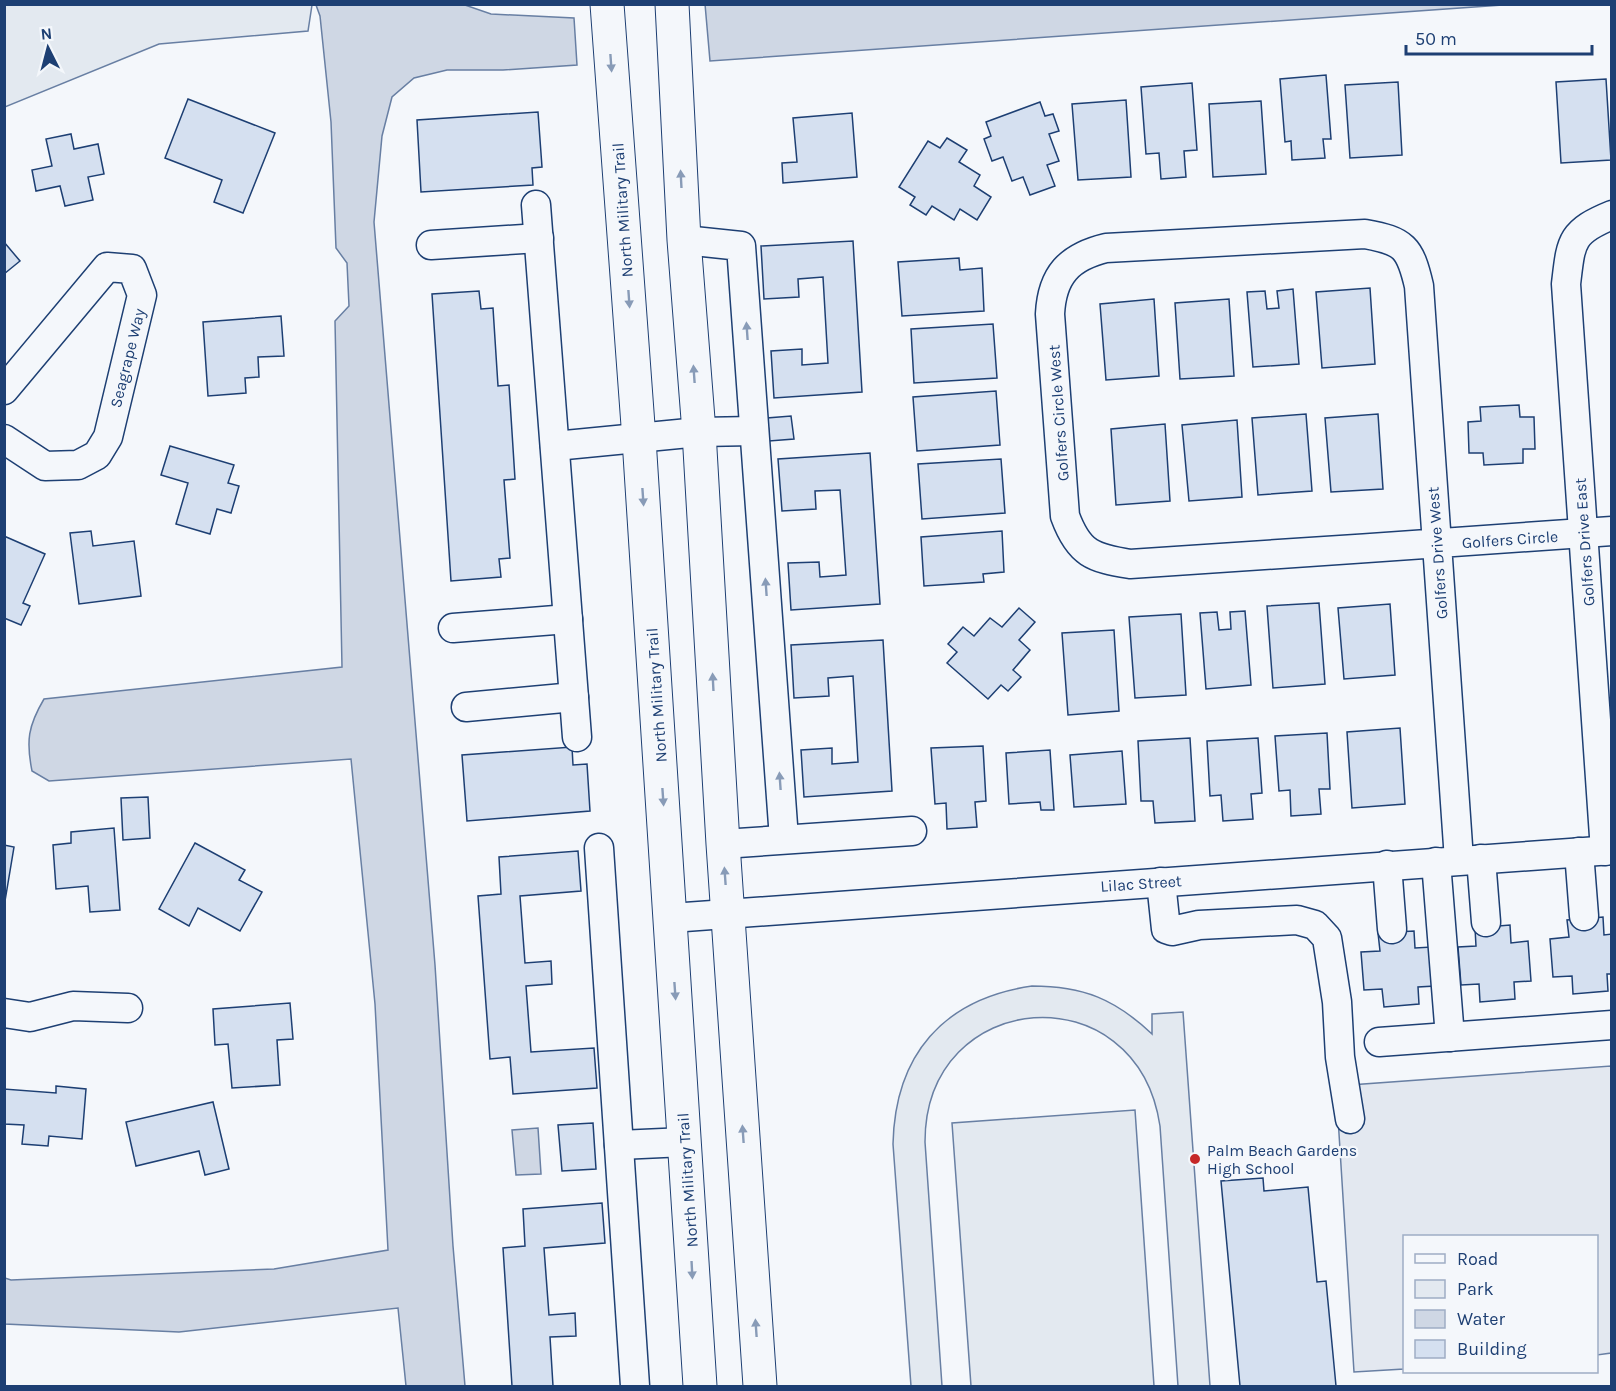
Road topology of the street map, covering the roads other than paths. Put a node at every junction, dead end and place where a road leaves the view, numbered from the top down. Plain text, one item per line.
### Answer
1 (607, 4) edge
2 (672, 4) edge
3 (536, 205) dead end
4 (1611, 215) edge
5 (539, 238) junction
6 (684, 240) junction
7 (431, 245) dead end
8 (1404, 249) joint
9 (4, 390) edge
10 (754, 431) junction
11 (699, 432) junction
12 (4, 439) edge
13 (639, 439) junction
14 (555, 446) junction
15 (1611, 531) edge
16 (1583, 533) junction
17 (1436, 544) junction
18 (568, 619) junction
19 (453, 628) dead end
20 (574, 697) junction
21 (466, 707) dead end
22 (577, 737) dead end
23 (912, 831) dead end
24 (784, 839) junction
25 (723, 844) junction
26 (599, 848) dead end
27 (1599, 851) edge
28 (1459, 860) junction
29 (1387, 865) junction
30 (1161, 882) junction
31 (728, 914) junction
32 (1584, 916) dead end
33 (671, 918) junction
34 (1486, 922) dead end
35 (1392, 929) dead end
36 (128, 1008) dead end
37 (4, 1013) edge
38 (1611, 1025) edge
39 (1450, 1037) junction
40 (1379, 1042) dead end
41 (1350, 1119) dead end
42 (685, 1142) junction
43 (619, 1145) junction
44 (635, 1386) edge
45 (700, 1386) edge
46 (760, 1386) edge

1 -> 13 main road, North Military Trail
6 -> 2 main road
3 - 5 street
4 - 16 street, Golfers Drive East
5 - 7 street
5 - 14 street
10 -> 6 street
11 -> 6 main road
8 - 17 street, Golfers Drive West
8 - 17 street, Golfers Circle West
9 - 12 street, Seagrape Way
10 - 11 street
24 -> 10 street
11 - 13 street
25 -> 11 main road
13 - 14 street
13 -> 33 main road, North Military Trail
14 - 18 street
15 - 16 street, Golfers Circle
16 - 17 street, Golfers Circle
16 - 27 street, Golfers Drive East
17 - 28 street, Golfers Drive West
18 - 19 street
18 - 20 street
20 - 21 street
20 - 22 street
23 - 24 street
24 - 25 street
31 -> 25 main road
26 - 43 street
27 - 28 street, Lilac Street
27 - 32 street, Golfers Drive East
28 - 29 street, Lilac Street
28 - 34 street
28 - 39 street
29 - 30 street, Lilac Street
29 - 35 street
30 - 31 street, Lilac Street
30 - 41 street
31 - 33 street, Lilac Street
46 -> 31 main road
33 -> 42 main road, North Military Trail
36 - 37 street
38 - 39 street
39 - 40 street
42 - 43 street
42 -> 45 main road, North Military Trail
43 - 44 street

